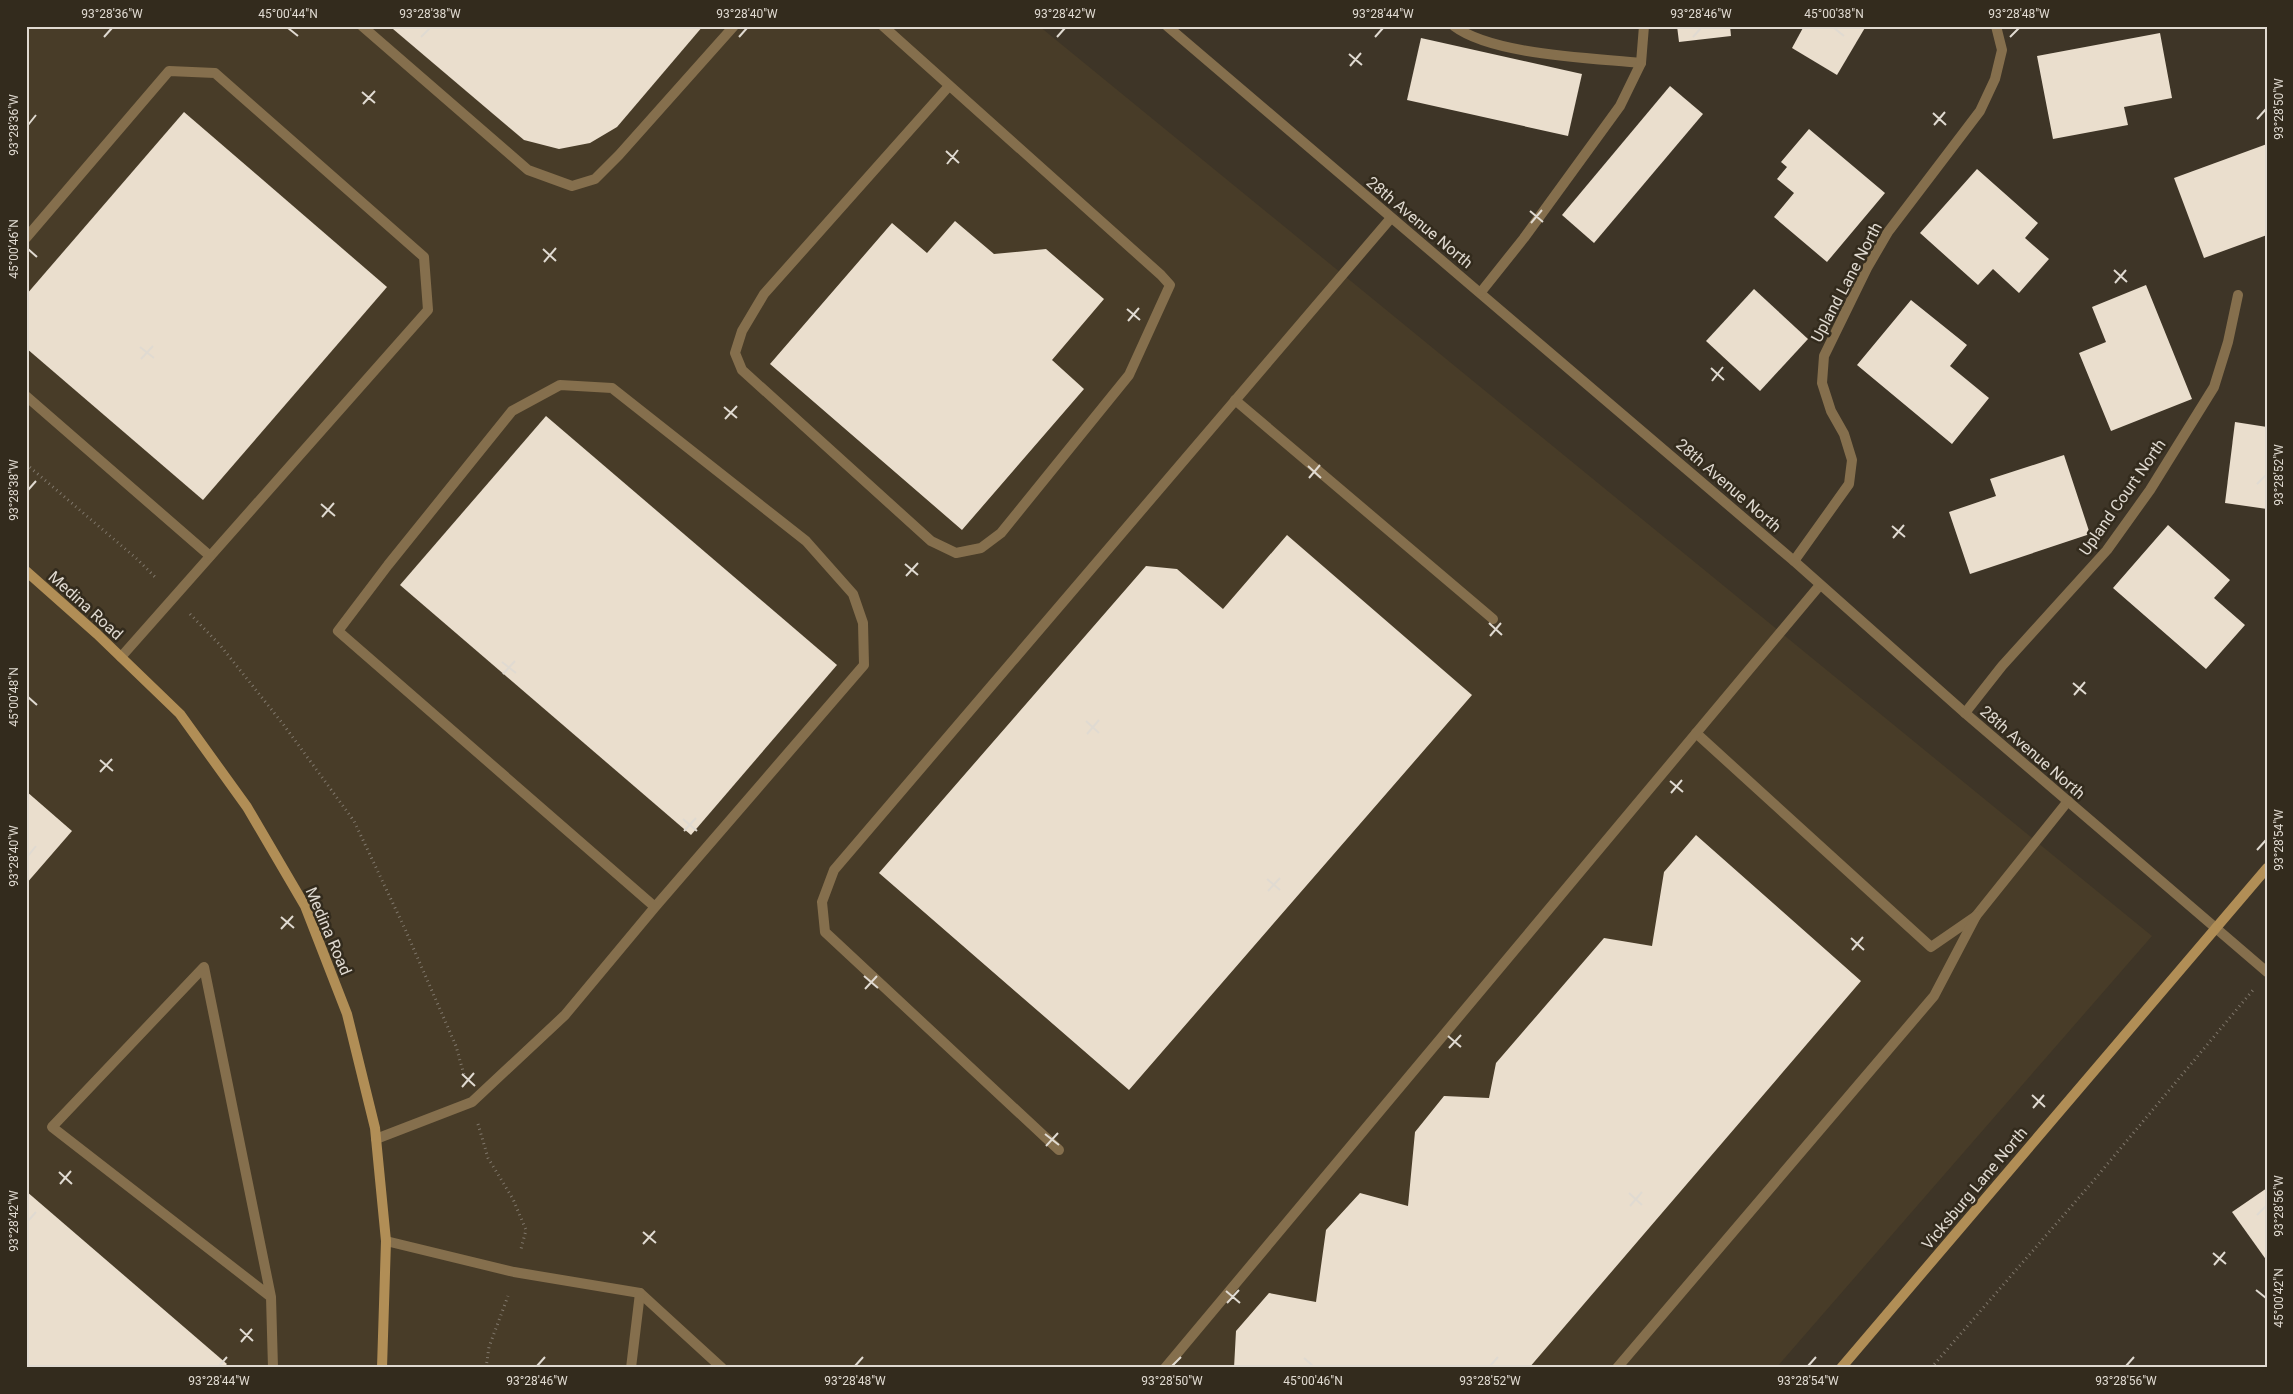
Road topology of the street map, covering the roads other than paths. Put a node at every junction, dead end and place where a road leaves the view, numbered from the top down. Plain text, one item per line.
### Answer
1 (362, 26) edge
2 (734, 26) edge
3 (883, 26) edge
4 (1168, 26) edge
5 (1454, 26) edge
6 (1644, 26) edge
7 (1996, 26) edge
8 (1641, 63) junction
9 (949, 86) junction
10 (1391, 218) junction
11 (26, 238) edge
12 (1481, 292) junction
13 (2238, 295) dead end
14 (26, 396) edge
15 (1235, 400) junction
16 (210, 556) junction
17 (1794, 561) junction
18 (26, 571) edge
19 (1820, 585) junction
20 (1493, 619) dead end
21 (121, 657) junction
22 (1965, 713) junction
23 (1696, 734) junction
24 (2068, 801) junction
25 (2267, 868) edge
26 (654, 907) junction
27 (1976, 916) junction
28 (2215, 928) junction
29 (2267, 972) edge
30 (376, 1139) junction
31 (1059, 1150) dead end
32 (386, 1241) junction
33 (640, 1293) junction
34 (271, 1297) junction
35 (273, 1368) edge
36 (382, 1368) edge
37 (631, 1368) edge
38 (722, 1368) edge
39 (1165, 1368) edge
40 (1617, 1368) edge
41 (1841, 1368) edge

1 - 2 street
3 - 9 street
4 - 10 street, 28th Avenue North
5 - 8 street
6 - 8 street
7 - 17 street, Upland Lane North
8 - 12 street
9 - 9 street
10 - 12 street, 28th Avenue North
10 - 15 street
11 - 16 street
12 - 17 street, 28th Avenue North
13 - 22 street, Upland Court North
14 - 16 street
15 - 20 street
15 - 31 street
16 - 21 street
17 - 19 street, 28th Avenue North
18 - 21 street, Medina Road
19 - 22 street, 28th Avenue North
19 - 23 street
21 - 30 street, Medina Road
22 - 24 street, 28th Avenue North
23 - 27 street
23 - 39 street
24 - 27 street
24 - 28 street, 28th Avenue North
25 - 28 street, Vicksburg Lane North
26 - 26 street
26 - 30 street
27 - 40 street
28 - 29 street, 28th Avenue North
28 - 41 street, Vicksburg Lane North
30 - 32 street, Medina Road
32 - 33 street
32 - 36 street, Medina Road
33 - 37 street
33 - 38 street
34 - 34 street
34 - 35 street

